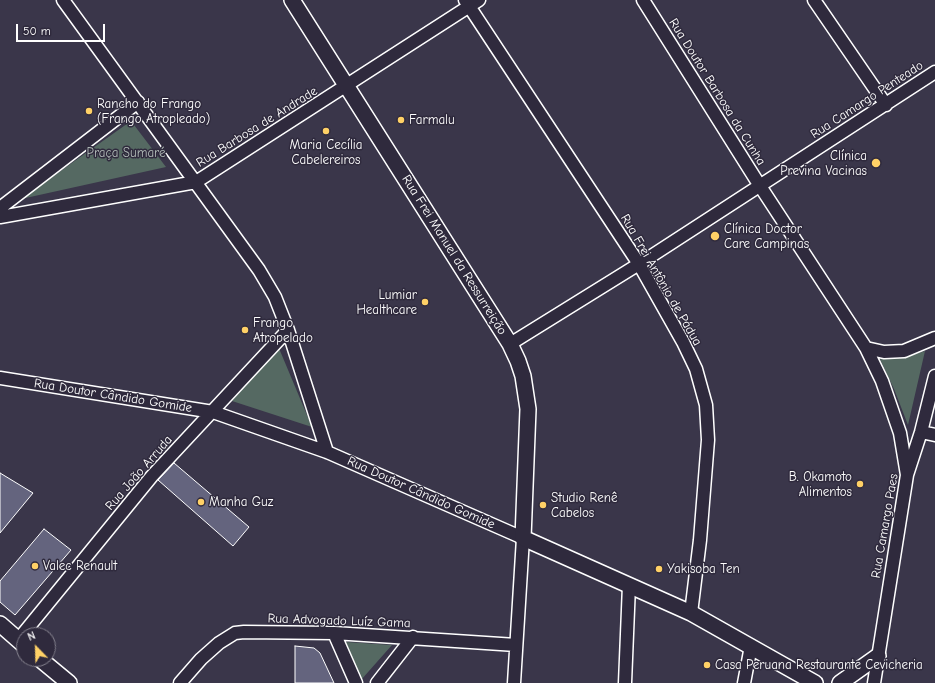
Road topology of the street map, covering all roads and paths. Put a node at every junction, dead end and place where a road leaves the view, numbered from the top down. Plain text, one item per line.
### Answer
1 (63, 0) edge
2 (292, 0) edge
3 (643, 0) edge
4 (814, 0) edge
5 (471, 2) edge
6 (935, 72) edge
7 (347, 87) junction
8 (138, 102) junction
9 (886, 105) junction
10 (196, 182) junction
11 (760, 186) junction
12 (0, 208) edge
13 (0, 218) edge
14 (639, 264) junction
15 (288, 330) junction
16 (935, 338) edge
17 (510, 344) junction
18 (866, 348) junction
19 (935, 376) edge
20 (0, 378) edge
21 (213, 412) junction
22 (922, 432) junction
23 (935, 435) edge
24 (327, 452) junction
25 (907, 474) junction
26 (523, 538) junction
27 (629, 585) junction
28 (691, 613) junction
29 (0, 624) edge
30 (33, 627) edge
31 (334, 633) junction
32 (16, 638) edge
33 (413, 638) junction
34 (516, 645) junction
35 (750, 646) junction
36 (878, 656) junction
37 (50, 667) edge
38 (69, 683) edge
39 (180, 683) edge
40 (356, 683) edge
41 (377, 683) edge
42 (514, 683) edge
43 (625, 683) edge
44 (744, 683) edge
45 (816, 683) edge
46 (840, 683) edge
47 (874, 683) edge

1 - 8 street
2 - 7 main road, Rua Frei Manuel da Ressurreição
3 - 11 street, Rua Doutor Barbosa da Cunha
4 - 9 street
5 - 7 street, Rua Barbosa de Andrade
5 - 14 street, Rua Frei Antônio de Pádua
6 - 9 street, Rua Camargo Penteado
7 - 10 street, Rua Barbosa de Andrade
7 - 17 main road, Rua Frei Manuel da Ressurreição
8 - 10 street
8 - 12 street
9 - 11 street, Rua Camargo Penteado
10 - 13 street, Rua Barbosa de Andrade
10 - 15 street
11 - 14 street, Rua Camargo Penteado
11 - 18 street, Rua Doutor Barbosa da Cunha
14 - 17 street, Rua Camargo Penteado
14 - 28 street, Rua Frei Antônio de Pádua
15 - 21 street, Rua João Arruda
15 - 24 street
16 - 18 street
17 - 26 main road, Rua Frei Manuel da Ressurreição
18 - 25 street, Rua Doutor Barbosa da Cunha
19 - 22 street, Rua Camargo Paes
20 - 21 street, Rua Doutor Cândido Gomide
21 - 24 street, Rua Doutor Cândido Gomide
21 - 30 street, Rua João Arruda
22 - 23 street
22 - 25 street, Rua Camargo Paes
24 - 26 street, Rua Doutor Cândido Gomide
25 - 36 street, Rua Camargo Paes
26 - 27 main road, Rua Doutor Cândido Gomide
26 - 34 street
27 - 28 main road, Rua Doutor Cândido Gomide
27 - 43 street
28 - 35 main road, Rua Doutor Cândido Gomide
29 - 32 main road
31 - 33 street, Rua Advogado Luíz Gama
31 - 39 street, Rua Advogado Luíz Gama
31 - 40 street
33 - 34 street, Rua Advogado Luíz Gama
33 - 41 street
34 - 42 street
35 - 44 street
35 - 45 main road, Rua Doutor Cândido Gomide
36 - 46 main road
36 - 47 street, Rua Camargo Paes
37 - 38 main road

